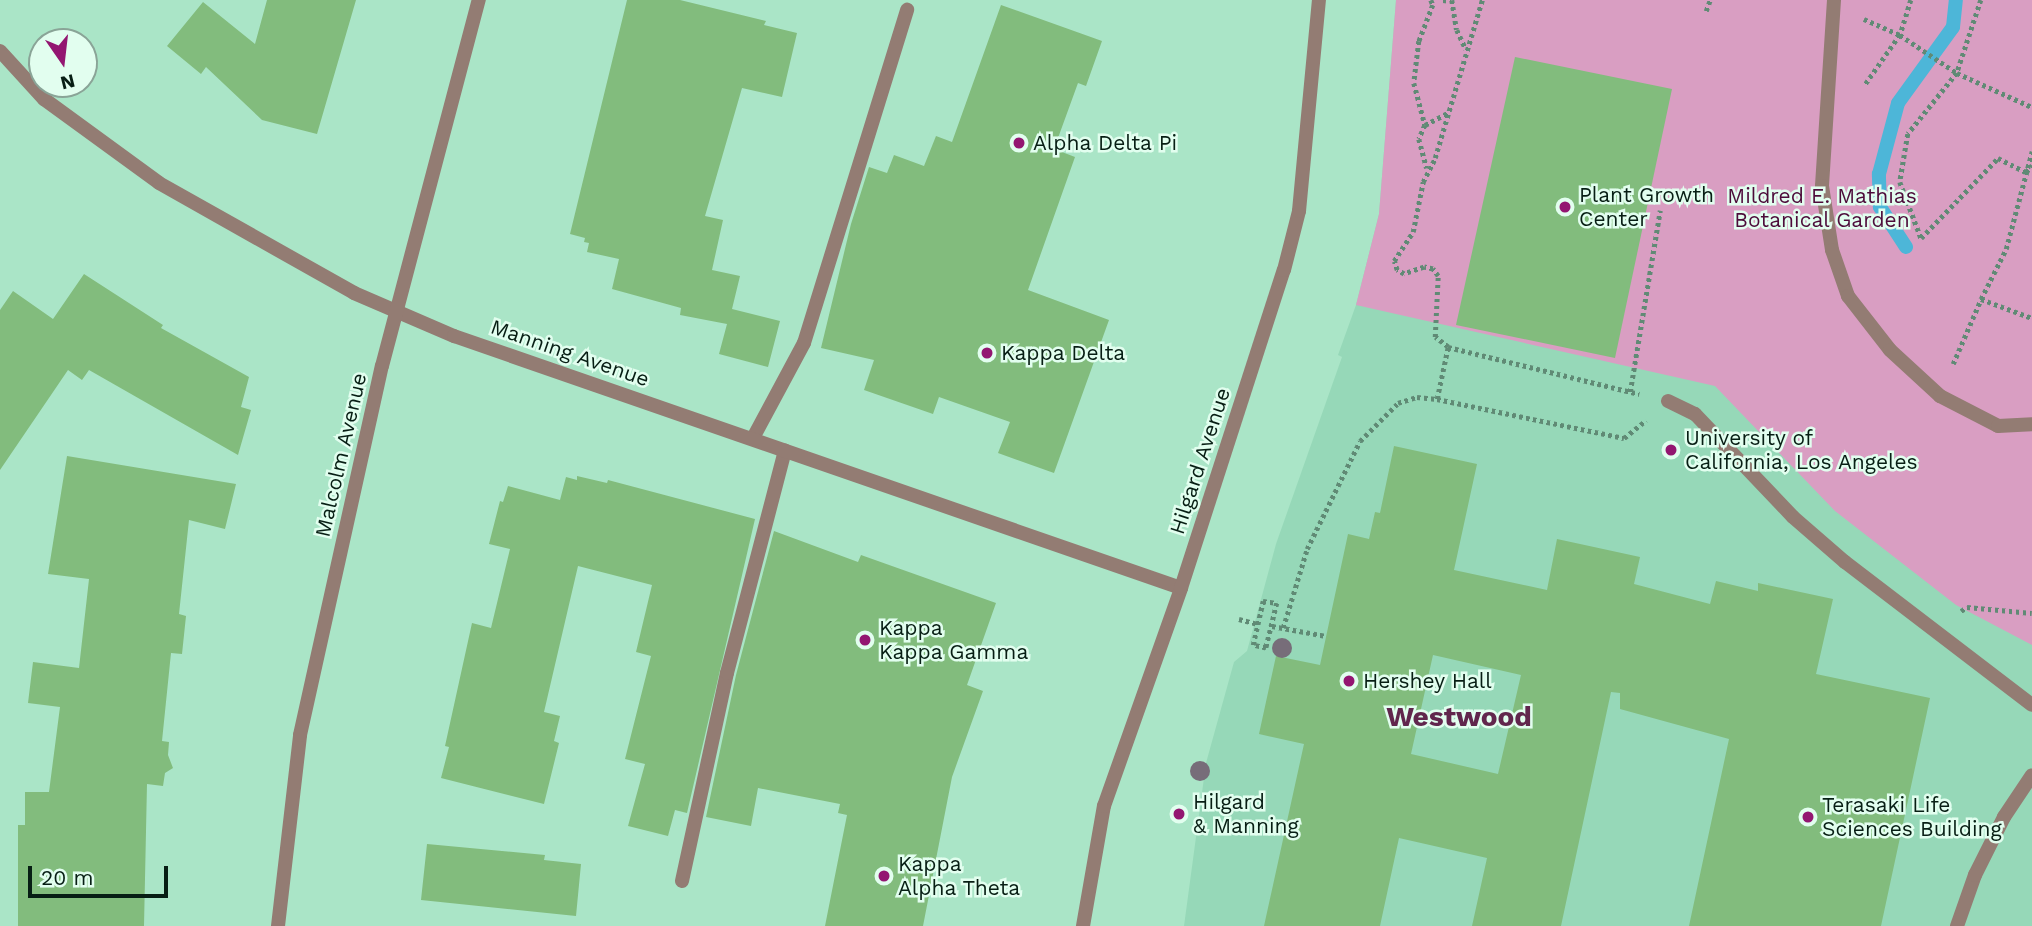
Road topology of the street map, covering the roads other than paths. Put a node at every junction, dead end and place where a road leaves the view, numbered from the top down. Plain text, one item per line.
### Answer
1 (479, 0) edge
2 (1319, 0) edge
3 (1834, 0) edge
4 (907, 10) dead end
5 (0, 51) edge
6 (398, 310) junction
7 (1668, 401) road end
8 (2032, 424) edge
9 (753, 438) junction
10 (785, 450) junction
11 (1181, 588) junction
12 (2032, 705) edge
13 (2032, 775) edge
14 (682, 881) dead end
15 (278, 926) edge
16 (1083, 926) edge
17 (1957, 926) edge

1 - 6 street, Malcolm Avenue
2 - 11 street, Hilgard Avenue
3 - 8 street
4 - 9 street
5 - 6 street, Manning Avenue
6 - 9 street, Manning Avenue
6 - 15 street, Malcolm Avenue
7 - 12 street
9 - 10 street, Manning Avenue
10 - 11 street, Manning Avenue
10 - 14 street
11 - 16 street, Hilgard Avenue
13 - 17 street

